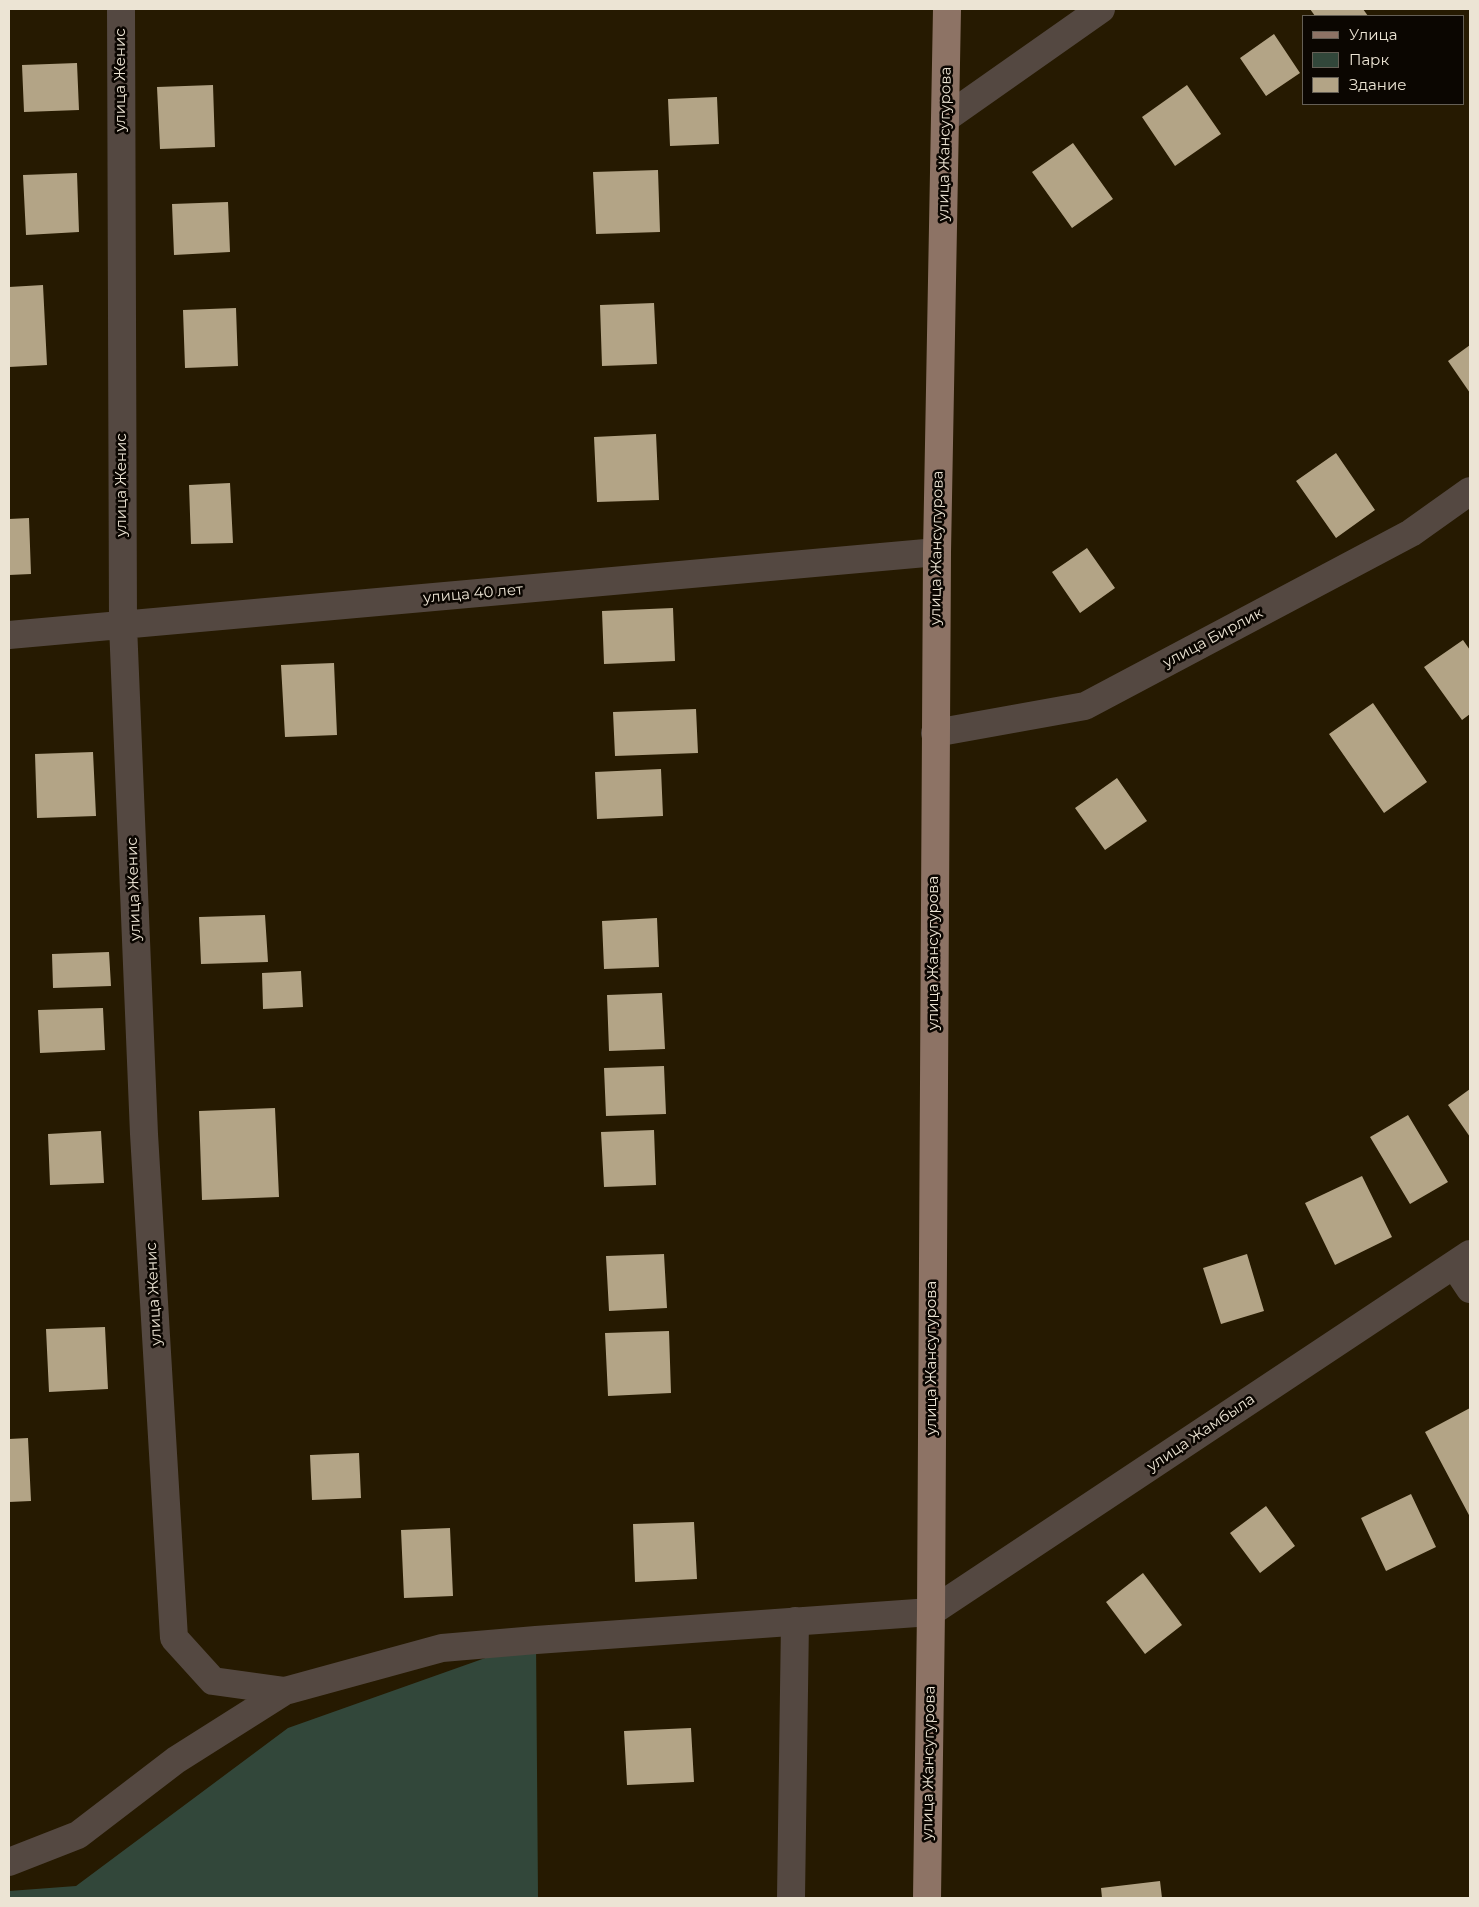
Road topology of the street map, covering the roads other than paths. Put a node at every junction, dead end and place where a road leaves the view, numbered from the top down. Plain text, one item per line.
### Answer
1 (121, 9) edge
2 (947, 9) edge
3 (1101, 9) edge
4 (946, 118) junction
5 (1470, 491) edge
6 (937, 552) junction
7 (122, 625) junction
8 (9, 636) edge
9 (935, 733) junction
10 (1462, 1259) edge
11 (1470, 1289) edge
12 (931, 1612) junction
13 (795, 1621) junction
14 (285, 1691) junction
15 (9, 1862) edge
16 (791, 1898) edge
17 (927, 1898) edge

1 - 7 street, улица Женис
2 - 4 main road, улица Жансугурова
3 - 4 street
4 - 6 main road, улица Жансугурова
5 - 9 street, улица Бирлик
6 - 7 street, улица 40 лет
6 - 9 main road, улица Жансугурова
7 - 8 street, улица 40 лет
7 - 14 street, улица Женис
9 - 12 main road, улица Жансугурова
10 - 11 street
10 - 12 street, улица Жамбыла
12 - 13 street
12 - 17 main road, улица Жансугурова
13 - 14 street
13 - 16 street
14 - 15 street

